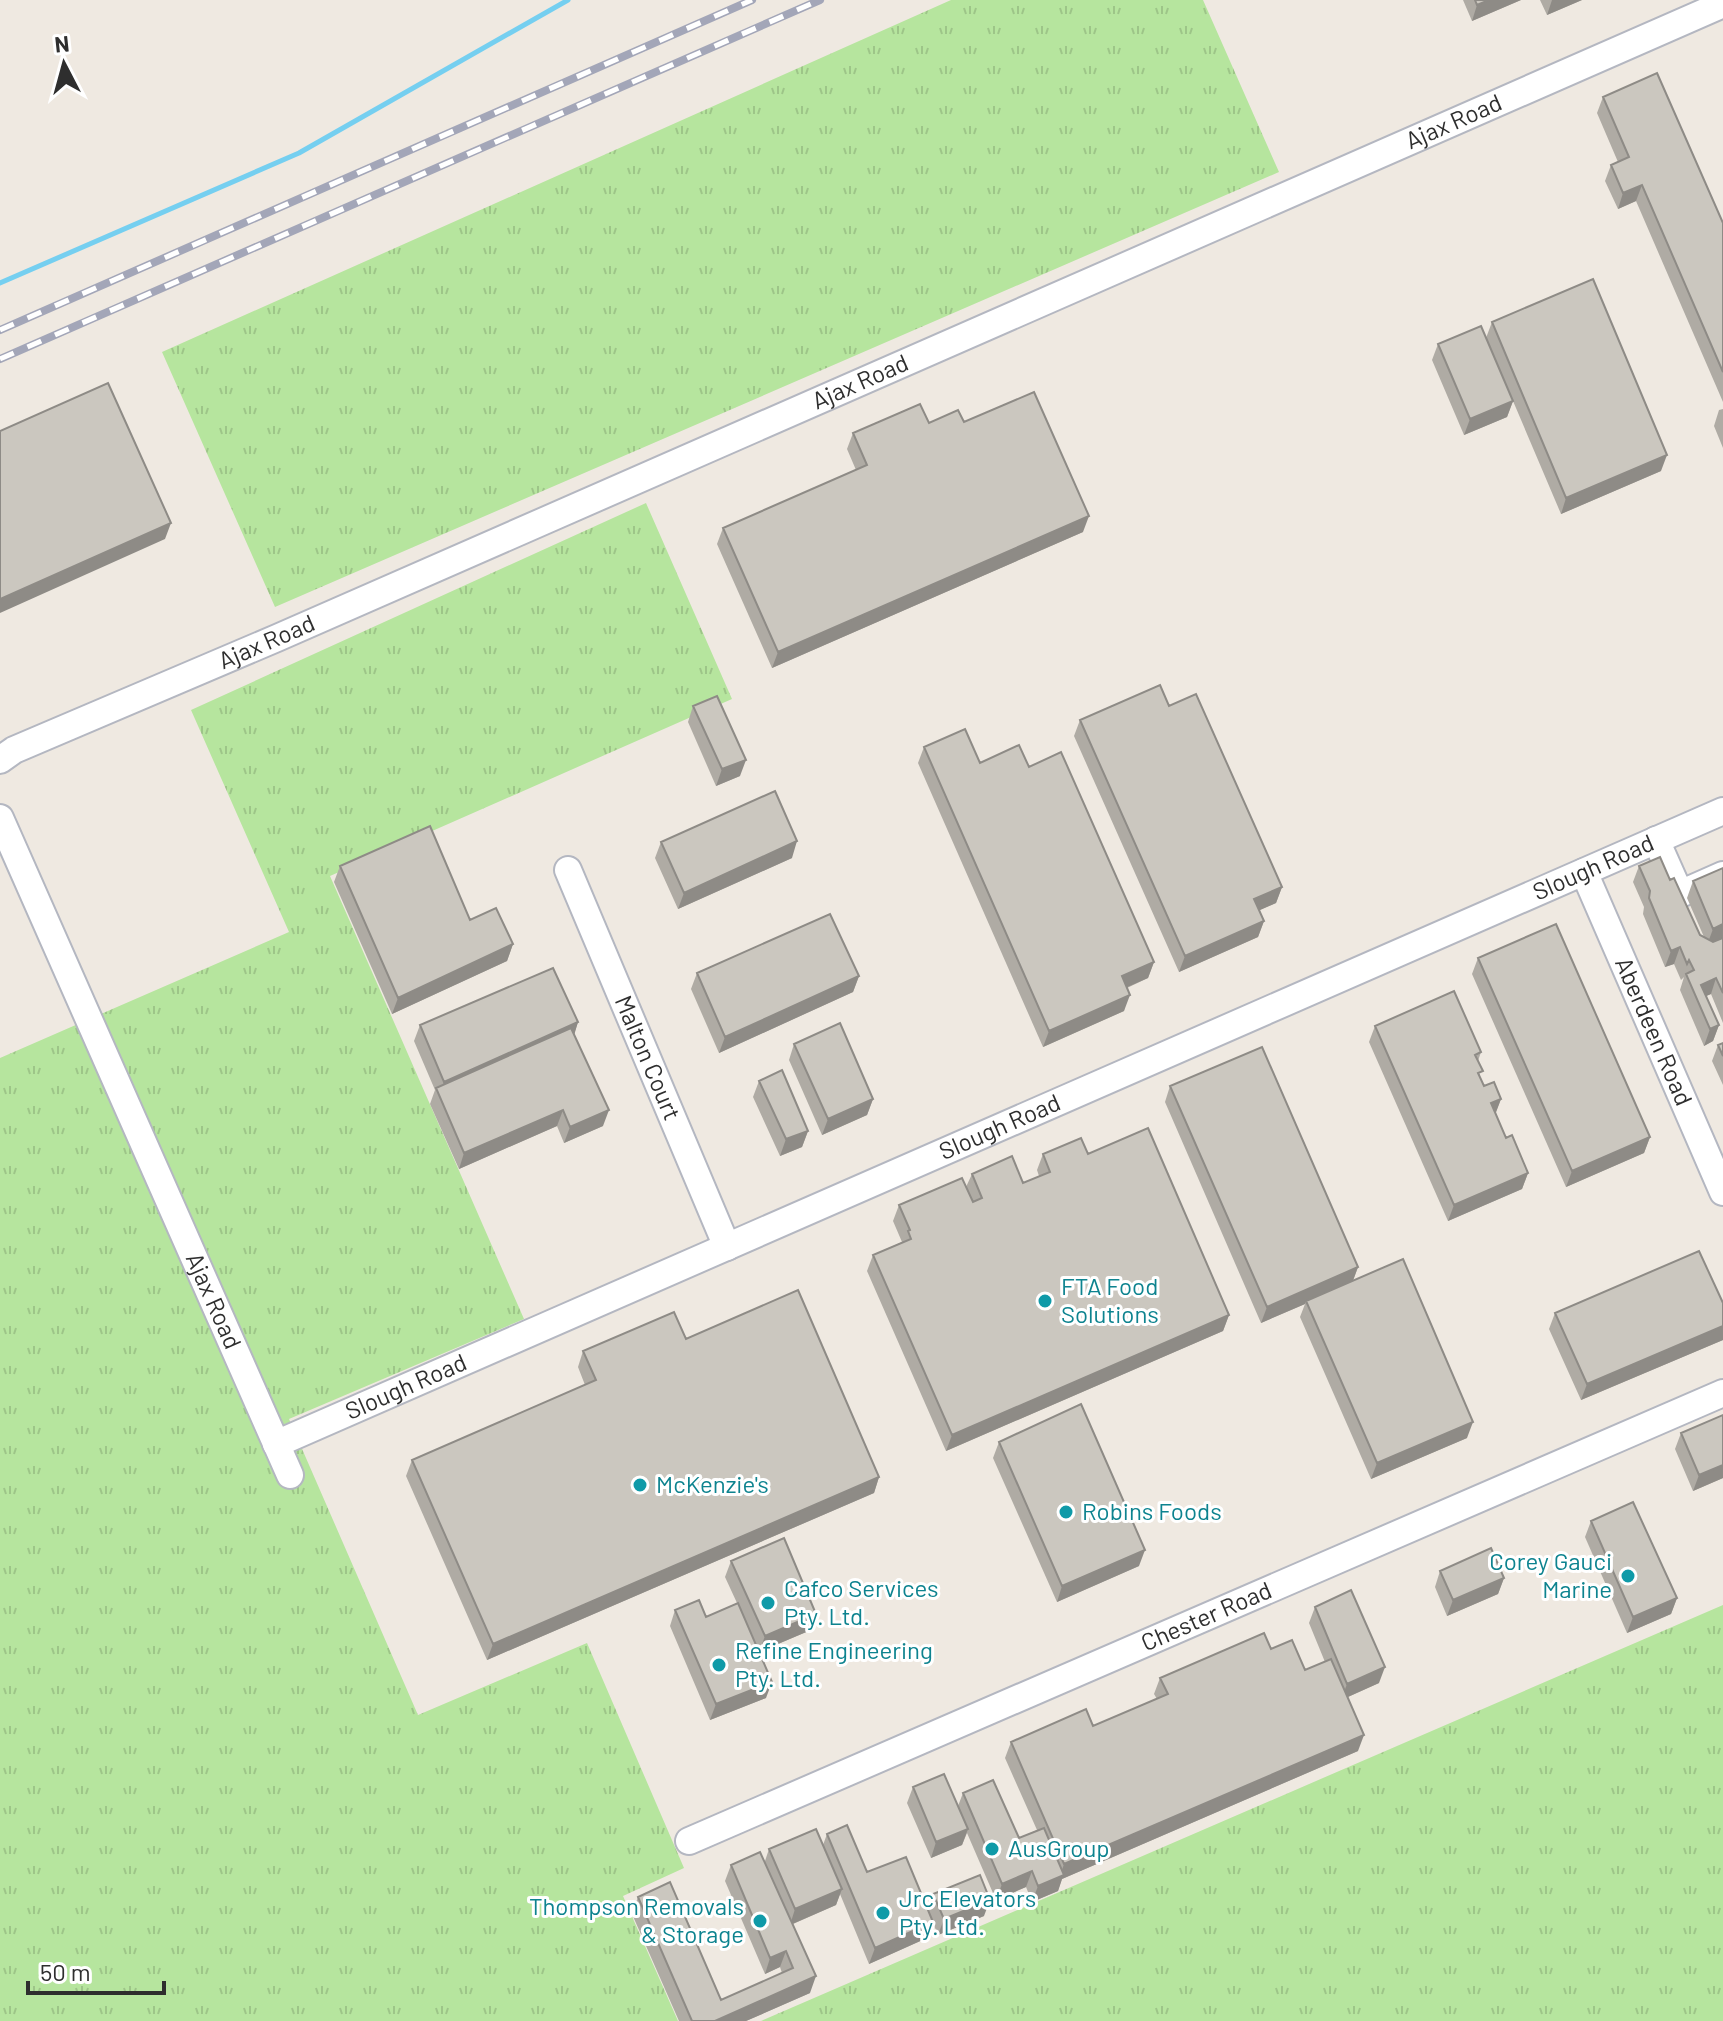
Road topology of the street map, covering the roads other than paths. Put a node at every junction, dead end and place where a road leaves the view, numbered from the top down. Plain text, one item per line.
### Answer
1 (1723, 4) edge
2 (0, 760) edge
3 (1723, 811) edge
4 (0, 818) edge
5 (1656, 840) junction
6 (568, 870) dead end
7 (1584, 872) junction
8 (1723, 875) edge
9 (1723, 1192) edge
10 (727, 1247) junction
11 (1723, 1393) edge
12 (276, 1444) junction
13 (290, 1475) dead end
14 (689, 1841) dead end

1 - 2 street, Ajax Road
3 - 5 street, Slough Road
4 - 12 street, Ajax Road
5 - 7 street, Slough Road
5 - 8 street
6 - 10 street, Malton Court
7 - 9 street, Aberdeen Road
7 - 10 street, Slough Road
10 - 12 street, Slough Road
11 - 14 street, Chester Road
12 - 13 street, Ajax Road

